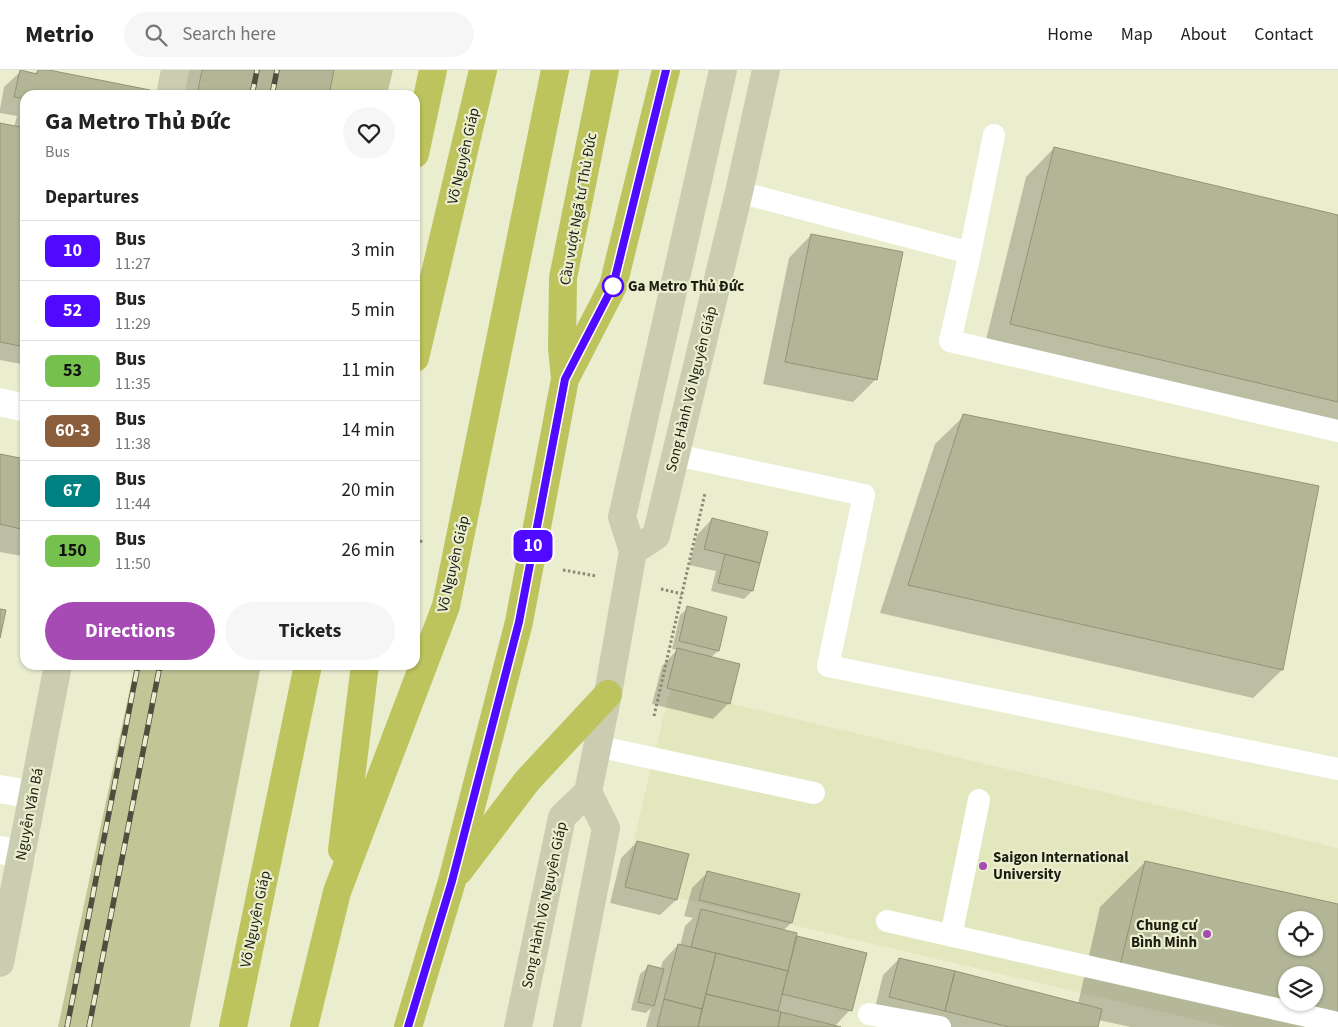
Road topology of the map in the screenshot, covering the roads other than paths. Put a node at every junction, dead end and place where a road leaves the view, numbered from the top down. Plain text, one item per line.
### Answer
1 (175, 70) edge
2 (432, 70) edge
3 (483, 70) edge
4 (555, 70) edge
5 (605, 70) edge
6 (666, 70) edge
7 (723, 70) edge
8 (766, 70) edge
9 (171, 90) edge
10 (420, 129) edge
11 (994, 135) dead end
12 (739, 192) junction
13 (970, 253) junction
14 (420, 337) edge
15 (565, 379) junction
16 (0, 402) edge
17 (20, 407) edge
18 (1338, 432) edge
19 (676, 455) junction
20 (634, 551) junction
21 (57, 670) edge
22 (307, 670) edge
23 (364, 670) edge
24 (608, 694) junction
25 (596, 746) junction
26 (1338, 770) edge
27 (0, 789) edge
28 (588, 792) junction
29 (814, 793) dead end
30 (33, 795) junction
31 (979, 800) dead end
32 (11, 852) edge
33 (452, 881) junction
34 (338, 892) junction
35 (887, 921) dead end
36 (951, 936) junction
37 (0, 963) edge
38 (869, 1014) dead end
39 (1338, 1023) edge
40 (233, 1027) edge
41 (304, 1027) edge
42 (408, 1027) edge
43 (518, 1027) edge
44 (567, 1027) edge
45 (940, 1027) edge

1 - 9 main road
2 - 10 highway
3 - 14 highway, Võ Nguyên Giáp
4 - 34 highway, Võ Nguyên Giáp
5 - 15 highway, Cầu vượt Ngã tư Thủ Đức
6 - 15 highway
7 - 20 main road
8 - 12 main road, Song Hành Võ Nguyên Giáp
11 - 13 lane
12 - 13 lane
12 - 19 main road, Song Hành Võ Nguyên Giáp
13 - 18 lane
15 - 33 highway
16 - 17 street
19 - 20 main road, Song Hành Võ Nguyên Giáp
19 - 26 lane
20 - 24 main road
21 - 30 main road, Nguyễn Văn Bá
22 - 40 highway, Võ Nguyên Giáp
23 - 34 highway, Võ Nguyên Giáp
24 - 25 main road
24 - 33 highway
25 - 28 main road
25 - 29 lane
27 - 30 street
28 - 43 main road, Song Hành Võ Nguyên Giáp
28 - 44 main road
30 - 32 main road, Nguyễn Văn Bá
31 - 36 lane
32 - 37 main road, Nguyễn Văn Bá
33 - 42 highway
34 - 41 highway, Võ Nguyên Giáp
35 - 36 lane
36 - 39 lane
38 - 45 lane

